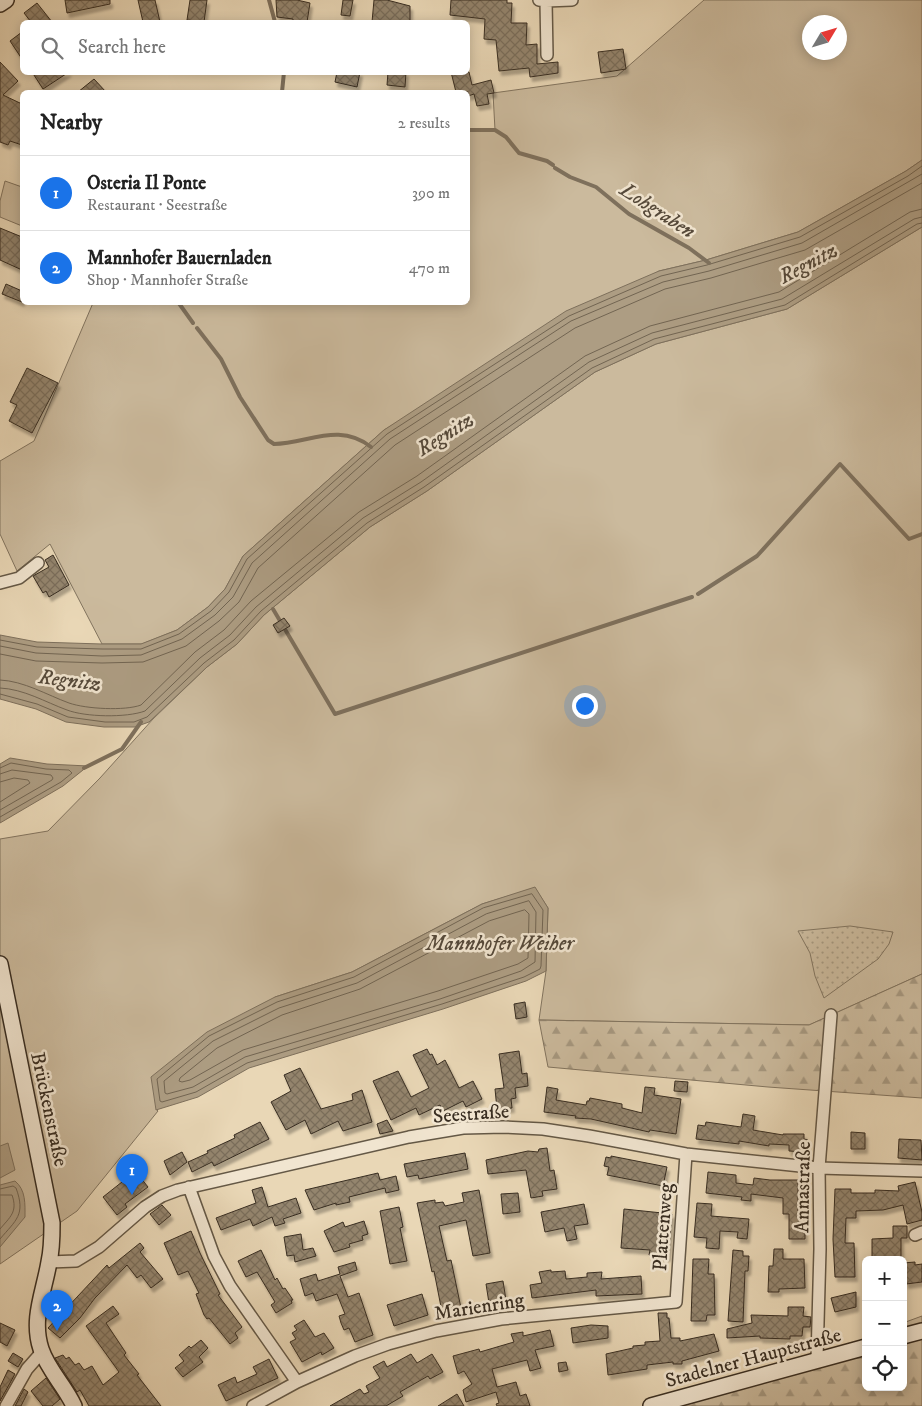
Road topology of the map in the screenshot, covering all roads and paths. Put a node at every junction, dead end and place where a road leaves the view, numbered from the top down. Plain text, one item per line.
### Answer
1 (6, 0) edge
2 (572, 0) edge
3 (542, 1) edge
4 (0, 4) edge
5 (547, 55) dead end
6 (38, 563) dead end
7 (0, 583) edge
8 (0, 964) edge
9 (831, 1015) dead end
10 (686, 1154) junction
11 (819, 1168) junction
12 (922, 1171) edge
13 (189, 1187) junction
14 (49, 1262) junction
15 (676, 1302) joint
16 (922, 1331) edge
17 (907, 1335) edge
18 (862, 1348) edge
19 (42, 1352) junction
20 (817, 1359) junction
21 (297, 1382) junction
22 (6, 1406) edge
23 (74, 1406) edge
24 (253, 1406) edge
25 (651, 1406) edge

1 - 4 main road
2 - 3 street
3 - 5 street
6 - 7 street
8 - 14 main road, Brückenstraße
9 - 11 street, Annastraße
10 - 11 street, Seestraße
10 - 13 street, Seestraße
10 - 15 street, Plattenweg
11 - 12 street, Seestraße
11 - 20 street, Annastraße
13 - 14 street, Seestraße
13 - 21 street
14 - 19 main road, Brückenstraße
15 - 21 street, Marienring
16 - 17 main road
18 - 20 main road, Stadelner Hauptstraße
19 - 22 street
19 - 23 main road, Brückenstraße
20 - 25 main road, Stadelner Hauptstraße
21 - 24 street, Marienring

